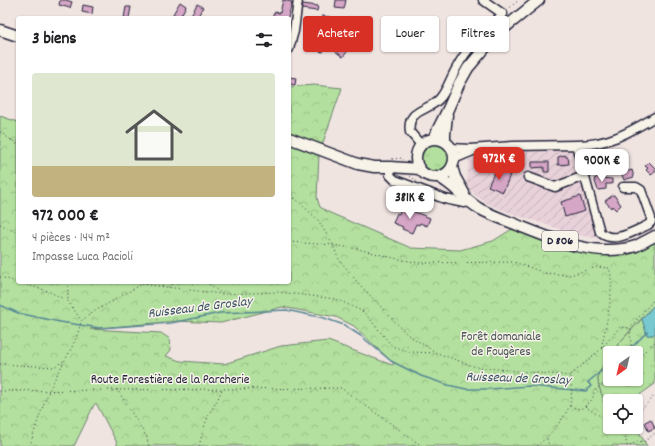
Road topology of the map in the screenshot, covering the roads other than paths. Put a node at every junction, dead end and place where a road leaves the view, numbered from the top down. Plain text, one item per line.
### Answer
1 (298, 0) edge
2 (483, 0) edge
3 (539, 0) edge
4 (0, 30) edge
5 (16, 35) edge
6 (291, 42) edge
7 (448, 110) junction
8 (655, 117) edge
9 (291, 139) edge
10 (433, 139) junction
11 (448, 145) junction
12 (576, 145) junction
13 (419, 149) junction
14 (479, 149) junction
15 (453, 163) junction
16 (390, 167) junction
17 (420, 169) junction
18 (436, 176) junction
19 (584, 176) junction
20 (528, 177) dead end
21 (623, 187) dead end
22 (468, 200) junction
23 (655, 236) edge

1 - 6 street
2 - 13 street
3 - 7 main road
4 - 5 main road
7 - 10 main road
7 - 11 main road
8 - 12 street
9 - 16 main road
10 - 11 main road
10 - 13 main road
11 - 14 street
11 - 15 main road
12 - 14 street
12 - 19 street
13 - 16 main road
13 - 17 main road
14 - 15 street
15 - 18 main road
15 - 22 main road
16 - 17 main road
16 - 22 street
17 - 18 main road
18 - 22 main road, D 806
19 - 20 street
19 - 21 street
22 - 23 main road, D 806

